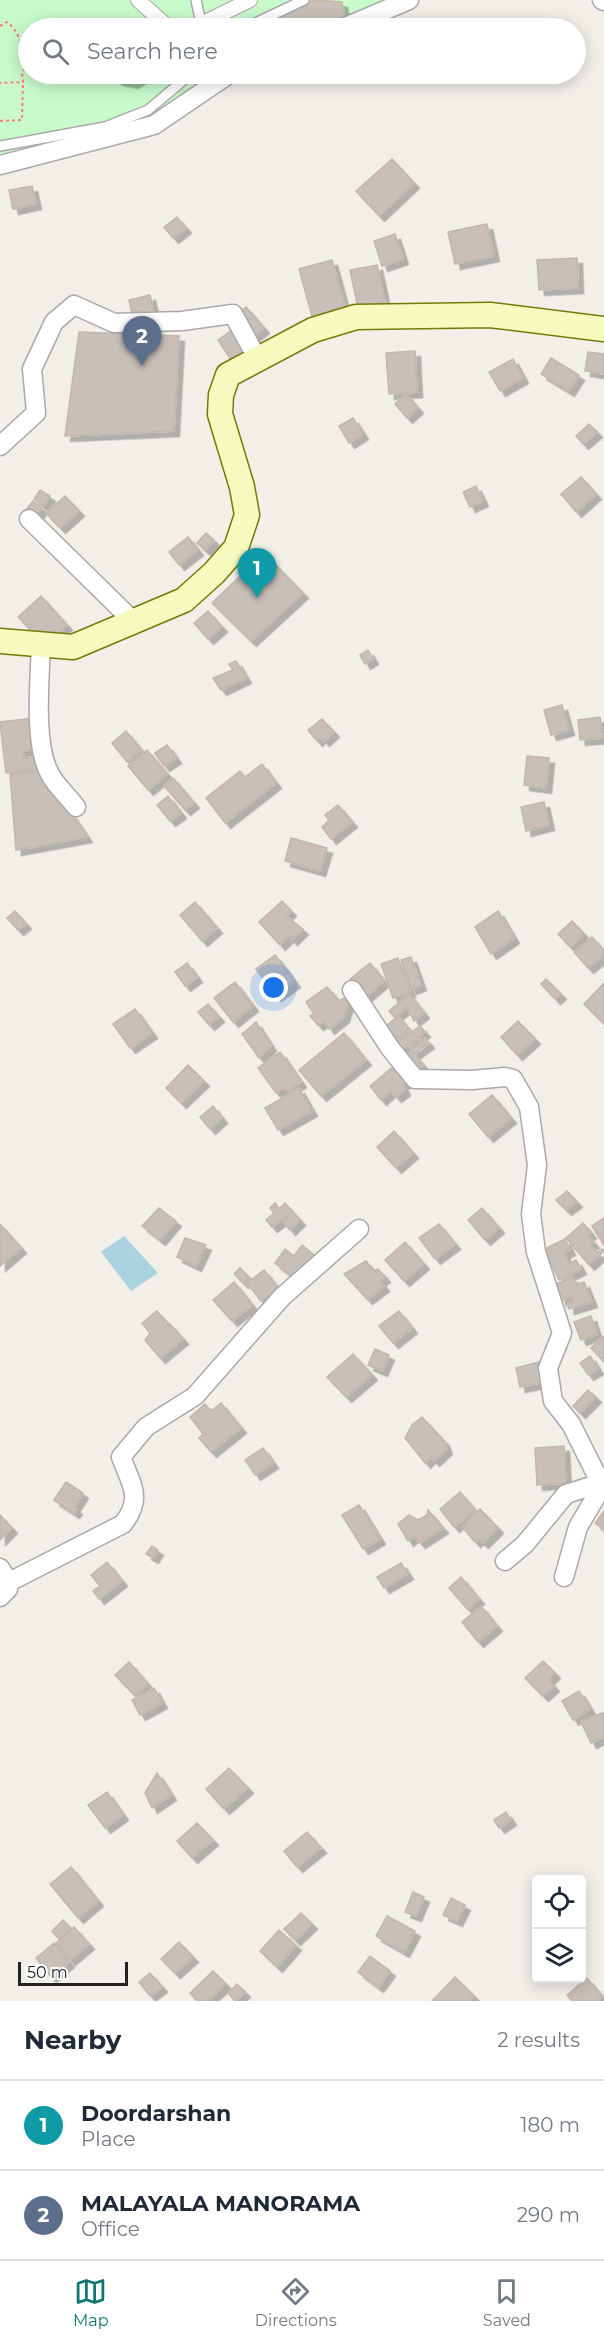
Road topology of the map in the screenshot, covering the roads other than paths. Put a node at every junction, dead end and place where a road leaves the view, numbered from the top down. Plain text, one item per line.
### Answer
1 (138, 0) edge
2 (196, 0) edge
3 (250, 0) edge
4 (304, 0) edge
5 (409, 0) edge
6 (157, 18) edge
7 (198, 18) edge
8 (216, 18) edge
9 (266, 18) edge
10 (367, 18) edge
11 (179, 84) edge
12 (214, 84) edge
13 (0, 146) edge
14 (0, 165) edge
15 (604, 329) edge
16 (257, 358) junction
17 (0, 446) edge
18 (29, 519) dead end
19 (133, 621) junction
20 (0, 641) edge
21 (41, 644) junction
22 (76, 807) dead end
23 (352, 990) dead end
24 (359, 1229) dead end
25 (604, 1482) edge
26 (505, 1561) dead end
27 (564, 1577) dead end
28 (3, 1582) edge

1 - 6 street
2 - 7 lane
3 - 8 street
4 - 9 lane
5 - 10 street
11 - 13 lane
12 - 14 street
15 - 16 main road
16 - 17 street
16 - 19 main road
18 - 19 street
19 - 21 main road
20 - 21 main road
21 - 22 street
23 - 25 street
24 - 28 street
25 - 26 street
25 - 27 street

